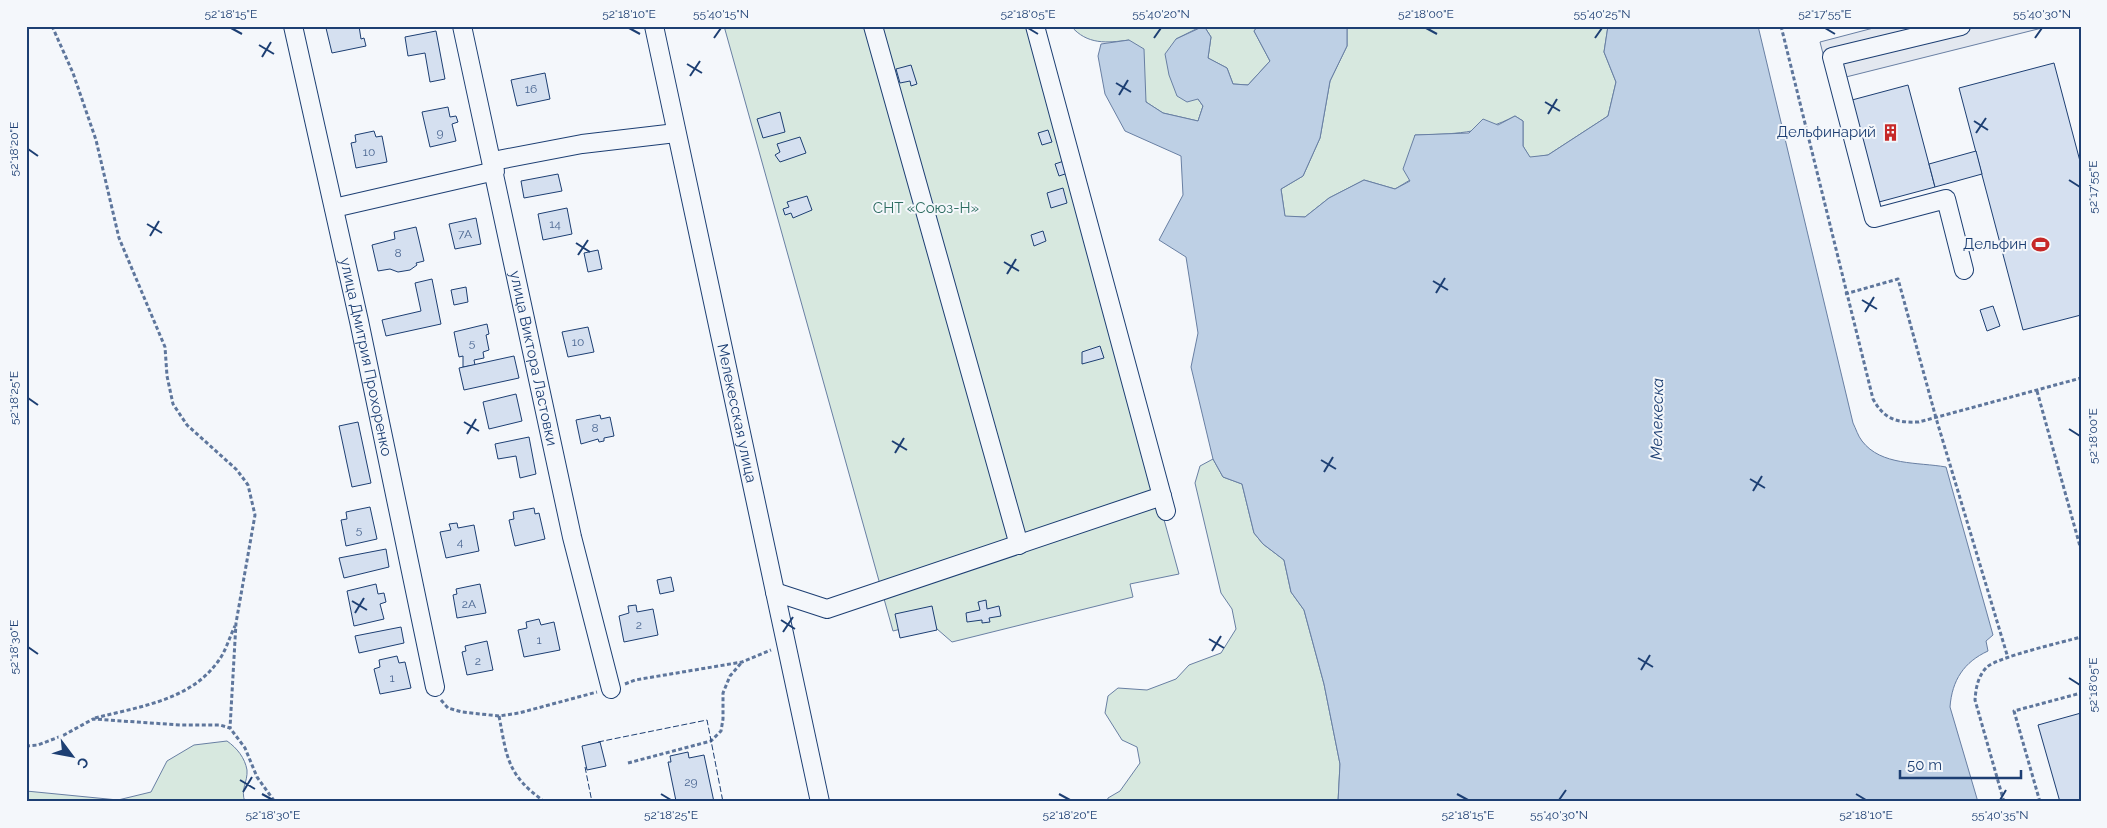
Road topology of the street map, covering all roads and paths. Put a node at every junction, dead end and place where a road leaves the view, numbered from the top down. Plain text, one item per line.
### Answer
1 (52, 26) edge
2 (293, 26) edge
3 (462, 26) edge
4 (654, 26) edge
5 (873, 26) edge
6 (1035, 26) edge
7 (1781, 26) edge
8 (1961, 26) edge
9 (676, 132) junction
10 (494, 166) junction
11 (334, 208) junction
12 (1964, 270) dead end
13 (1845, 294) junction
14 (2081, 378) edge
15 (2037, 391) junction
16 (1936, 418) junction
17 (1018, 545) junction
18 (2081, 550) edge
19 (774, 592) junction
20 (236, 623) junction
21 (2081, 637) edge
22 (2008, 658) junction
23 (742, 662) dead end
24 (435, 687) dead end
25 (611, 688) dead end
26 (2081, 693) edge
27 (499, 716) dead end
28 (93, 719) junction
29 (230, 728) junction
30 (26, 746) edge
31 (628, 763) dead end
32 (275, 802) edge
33 (544, 802) edge
34 (820, 802) edge
35 (2004, 802) edge
36 (2040, 802) edge

1 - 20 path
2 - 11 street, улица Дмитрия Прохоренко
3 - 10 street, улица Виктора Ластовки
4 - 9 street, Мелекесская улица
5 - 17 street
6 - 17 street
7 - 13 path
8 - 12 street
9 - 10 street
9 - 19 street, Мелекесская улица
10 - 11 street
10 - 25 street, улица Виктора Ластовки
11 - 24 street, улица Дмитрия Прохоренко
13 - 16 path
13 - 16 path
14 - 15 path
15 - 16 path
15 - 18 path
16 - 22 path
17 - 19 street
19 - 34 street, Мелекесская улица
20 - 28 path
20 - 29 path
21 - 22 path
22 - 35 path
23 - 31 path
26 - 36 path
27 - 33 path
28 - 29 path
28 - 30 path
29 - 32 path

